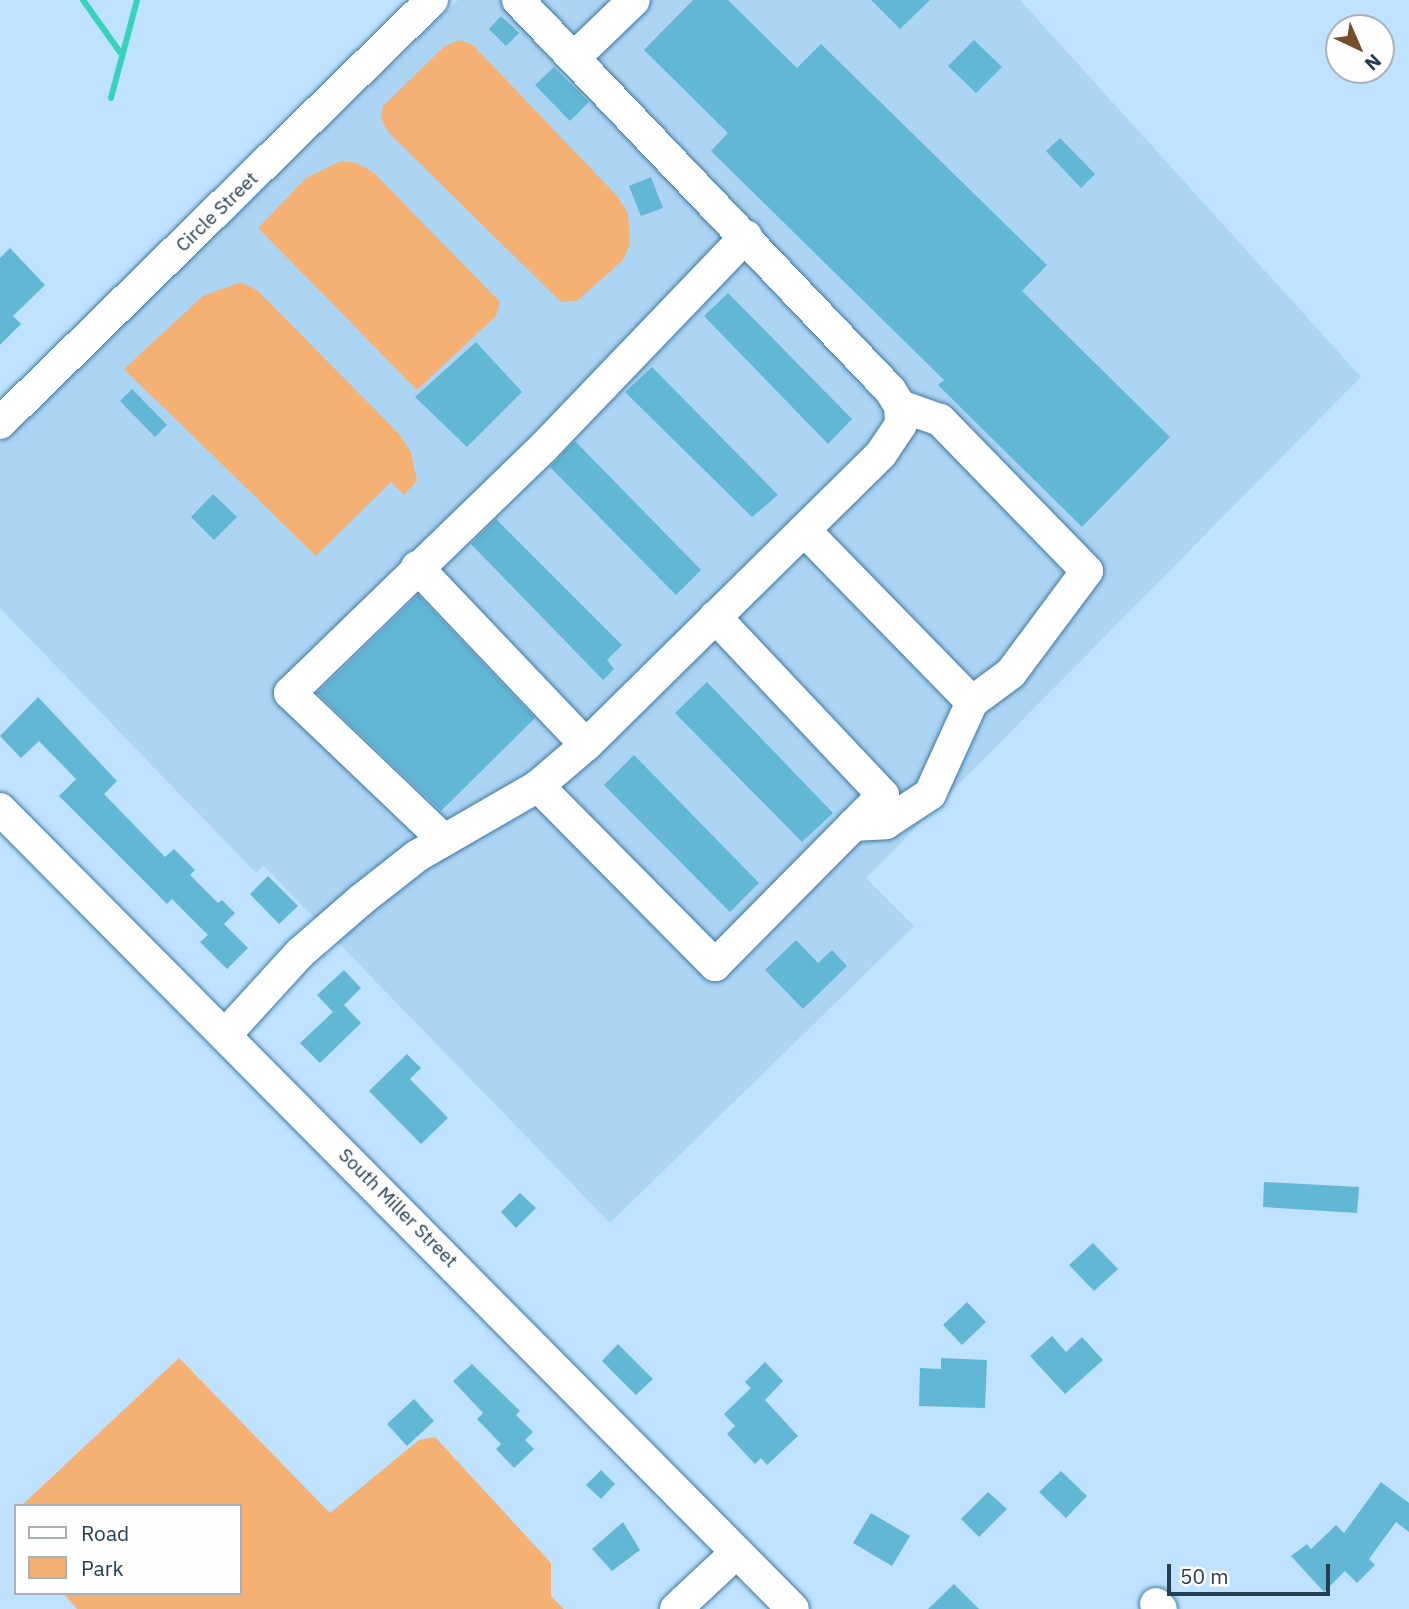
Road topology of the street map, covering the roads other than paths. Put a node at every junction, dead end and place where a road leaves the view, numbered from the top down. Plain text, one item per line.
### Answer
1 (432, 0) edge
2 (518, 0) edge
3 (634, 0) edge
4 (574, 58) junction
5 (746, 236) junction
6 (900, 406) junction
7 (0, 423) edge
8 (804, 530) junction
9 (417, 567) junction
10 (715, 617) junction
11 (972, 702) junction
12 (586, 745) junction
13 (538, 786) junction
14 (0, 809) edge
15 (853, 825) junction
16 (444, 840) junction
17 (226, 1034) junction
18 (737, 1552) junction
19 (676, 1609) edge
20 (793, 1609) edge

1 - 7 street, Circle Street
2 - 4 street
3 - 4 street
4 - 5 street
5 - 6 street
5 - 9 street
6 - 8 street
6 - 11 street
8 - 10 street
8 - 11 street
9 - 12 street
9 - 16 street
10 - 12 street
10 - 15 street
11 - 15 street
12 - 13 street
13 - 15 street
13 - 16 street
14 - 17 street, South Miller Street
16 - 17 street
17 - 18 street, South Miller Street
18 - 19 street
18 - 20 street, South Miller Street

